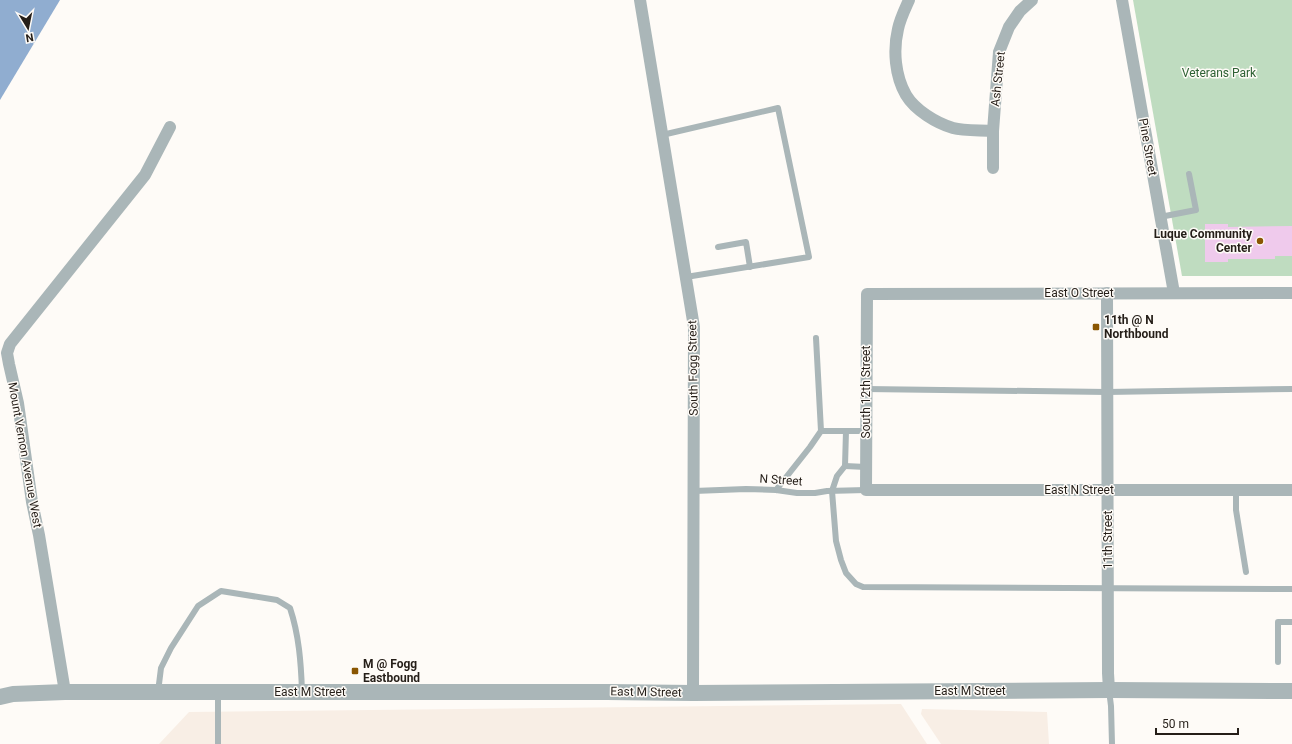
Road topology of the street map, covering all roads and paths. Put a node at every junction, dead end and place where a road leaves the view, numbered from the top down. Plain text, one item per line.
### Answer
1 (640, 0) edge
2 (909, 0) edge
3 (1032, 0) edge
4 (1122, 0) edge
5 (170, 127) dead end
6 (993, 131) junction
7 (662, 135) junction
8 (992, 168) dead end
9 (1189, 174) dead end
10 (1160, 217) junction
11 (718, 247) dead end
12 (750, 267) junction
13 (686, 277) junction
14 (1107, 293) junction
15 (1174, 293) junction
16 (1292, 293) edge
17 (866, 294) joint
18 (816, 338) dead end
19 (866, 389) junction
20 (1292, 389) edge
21 (1107, 392) junction
22 (821, 431) junction
23 (846, 431) junction
24 (866, 431) junction
25 (845, 466) junction
26 (866, 467) junction
27 (776, 490) junction
28 (866, 490) junction
29 (1108, 490) junction
30 (1236, 490) junction
31 (1292, 490) edge
32 (694, 491) junction
33 (832, 491) junction
34 (1246, 572) dead end
35 (1108, 588) junction
36 (1292, 589) edge
37 (1292, 622) edge
38 (1278, 662) dead end
39 (1109, 690) junction
40 (1292, 691) edge
41 (65, 692) junction
42 (158, 692) junction
43 (218, 692) junction
44 (302, 692) junction
45 (693, 693) junction
46 (0, 697) edge
47 (218, 744) edge
48 (1112, 744) edge

1 - 7 street, South Fogg Street
2 - 6 street
3 - 6 street, Ash Street
4 - 10 street, Pine Street
5 - 41 street, Mount Vernon Avenue West
6 - 8 street, Ash Street
7 - 12 lane
7 - 13 street, South Fogg Street
9 - 10 lane
10 - 15 street, Pine Street
11 - 12 lane
12 - 13 lane
13 - 32 street, South Fogg Street
14 - 15 street, East O Street
14 - 17 street, East O Street
14 - 21 street, 11th Street
15 - 16 street, East O Street
17 - 19 street, South 12th Street
18 - 22 lane
19 - 21 lane
19 - 24 street, South 12th Street
20 - 21 lane
21 - 29 street, 11th Street
22 - 23 lane
22 - 27 lane
23 - 24 lane
23 - 25 lane
24 - 26 street, South 12th Street
25 - 26 lane
25 - 33 lane
26 - 28 street, South 12th Street
27 - 32 lane, N Street
27 - 33 lane, N Street
28 - 29 street, East N Street
28 - 33 lane, N Street
29 - 30 street, East N Street
29 - 35 street, 11th Street
30 - 31 street, East N Street
30 - 34 lane
32 - 45 street, South Fogg Street
33 - 35 lane
35 - 36 lane
35 - 39 street, 11th Street
37 - 38 lane
39 - 40 street, East M Street
39 - 45 street, East M Street
39 - 48 lane
41 - 42 street, East M Street
41 - 46 street, East M Street
42 - 43 street, East M Street
42 - 44 lane
43 - 44 street, East M Street
43 - 47 lane
44 - 45 street, East M Street

